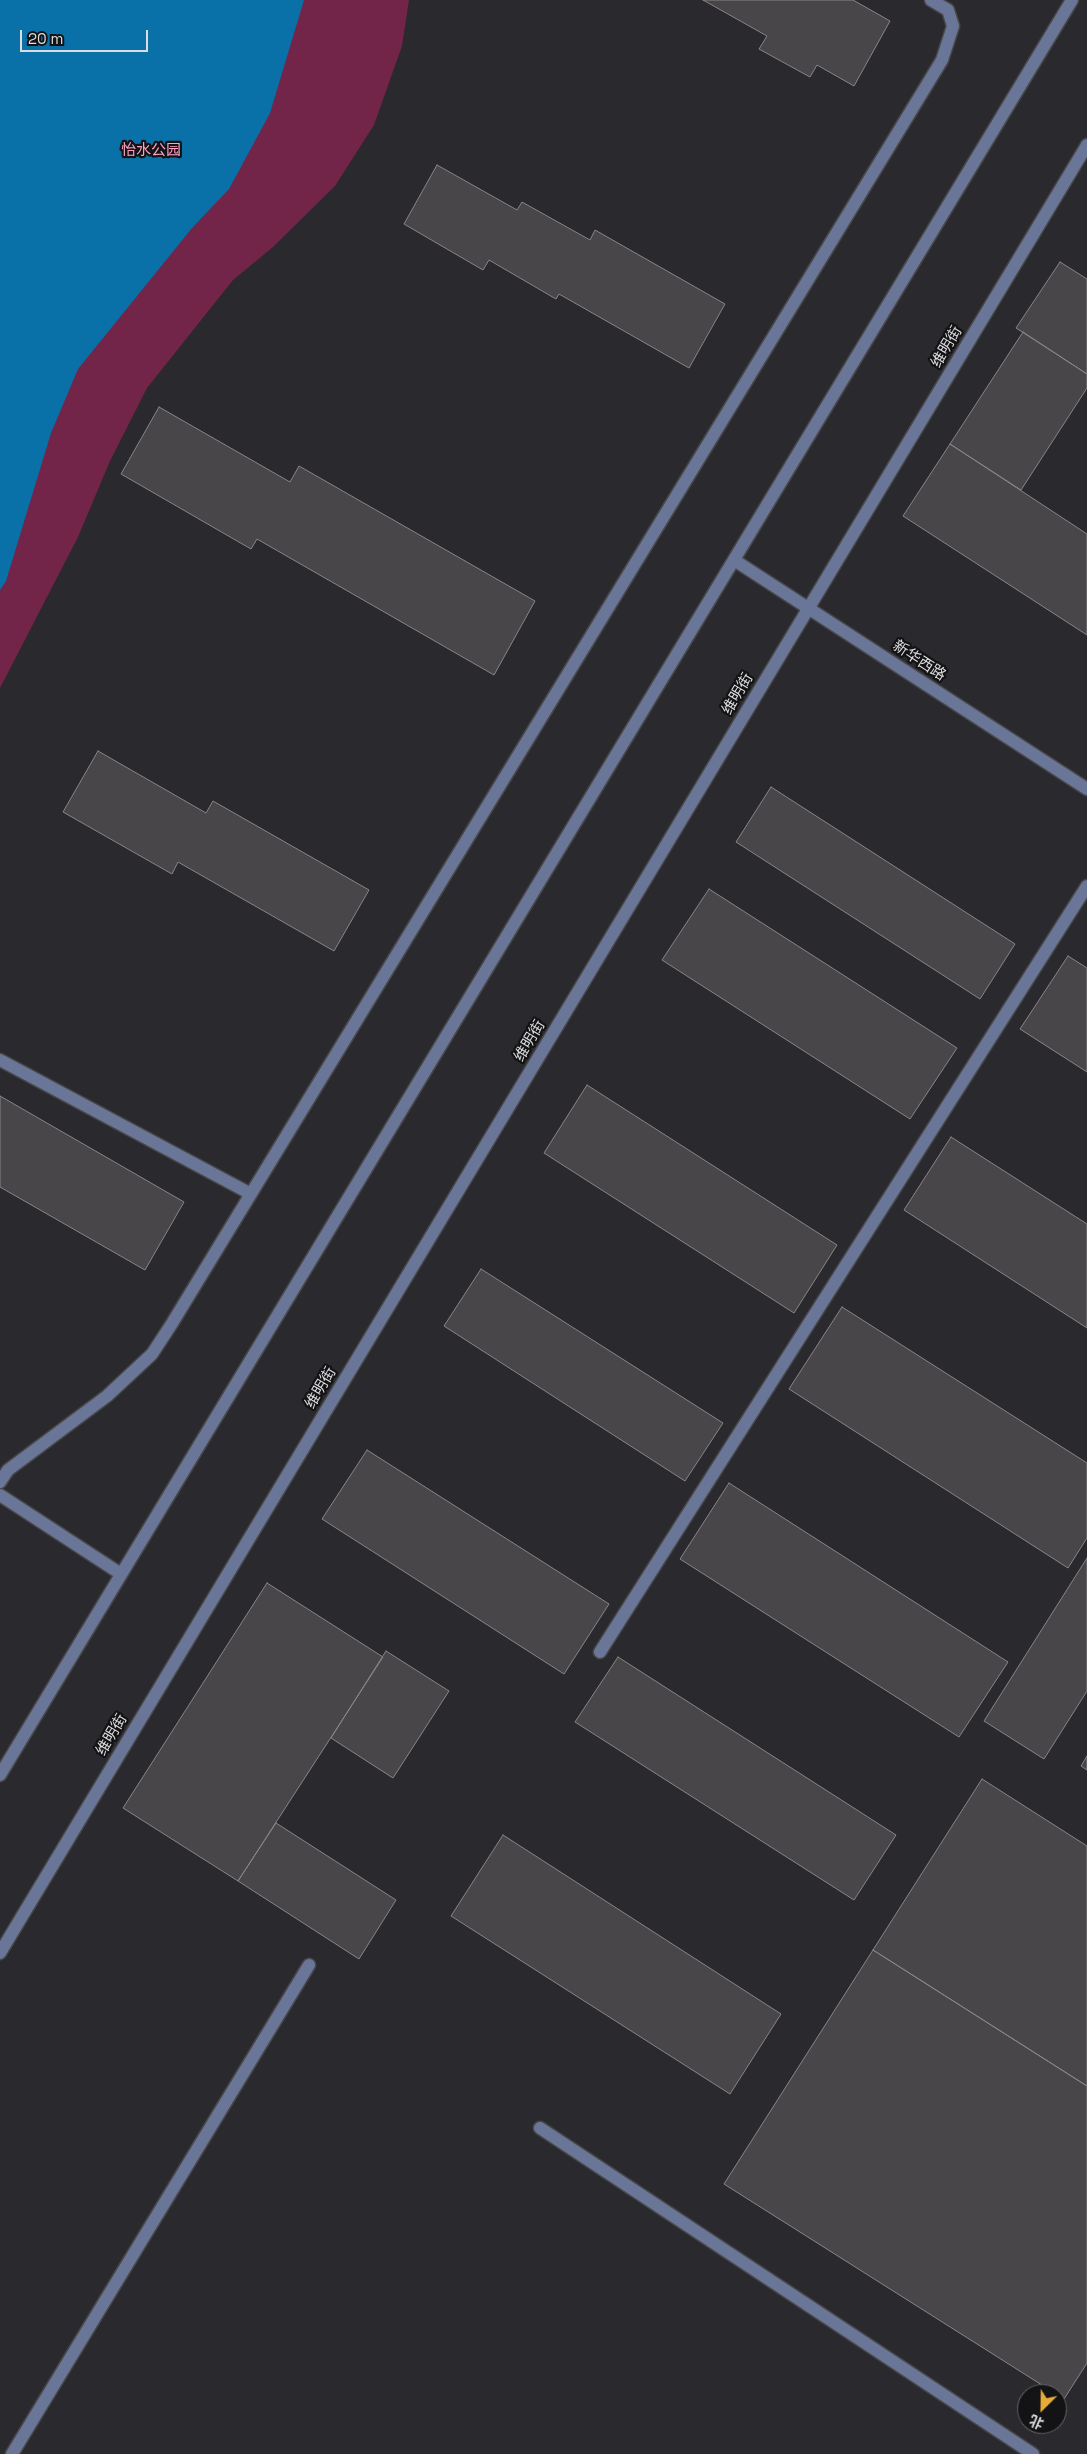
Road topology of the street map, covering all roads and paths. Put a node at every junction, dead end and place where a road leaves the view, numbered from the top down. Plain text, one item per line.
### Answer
1 (930, 0) edge
2 (1072, 0) edge
3 (1087, 145) edge
4 (734, 560) junction
5 (809, 608) junction
6 (1087, 789) edge
7 (1087, 886) edge
8 (0, 1060) edge
9 (251, 1194) junction
10 (0, 1482) edge
11 (0, 1495) edge
12 (121, 1574) junction
13 (600, 1652) dead end
14 (0, 1775) edge
15 (0, 1953) edge
16 (309, 1965) dead end
17 (540, 2128) dead end
18 (12, 2454) edge
19 (1033, 2454) edge

1 - 9 street
2 - 4 street
3 - 5 street, 维明街
4 - 5 street, 新华西路
4 - 12 street
5 - 6 street, 新华西路
5 - 15 street, 维明街
7 - 13 street
8 - 9 street
9 - 10 street
11 - 12 street
12 - 14 street
16 - 18 street
17 - 19 street

